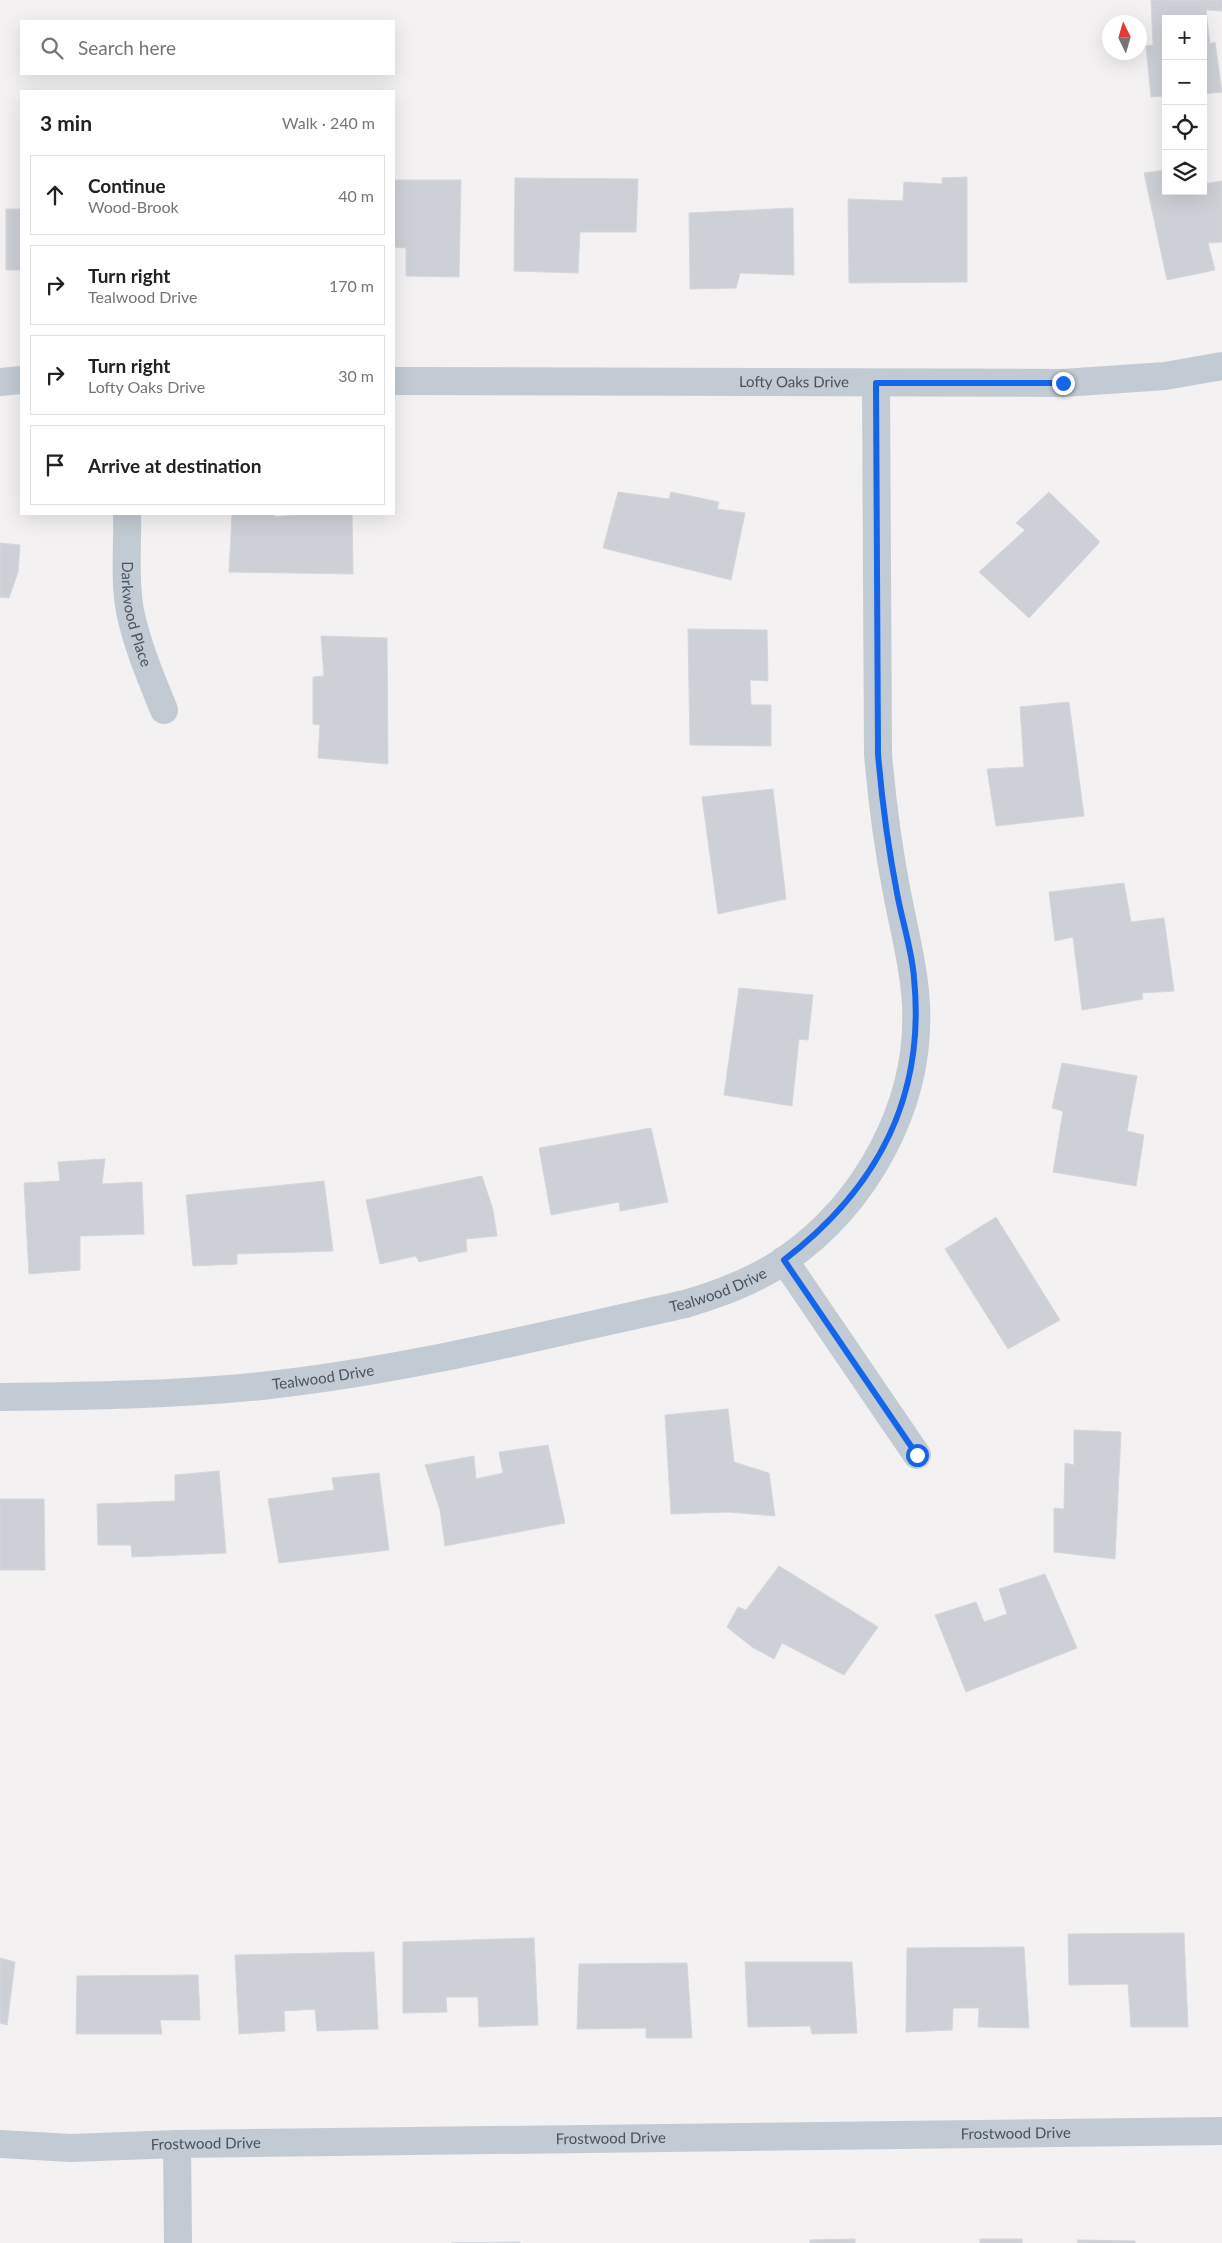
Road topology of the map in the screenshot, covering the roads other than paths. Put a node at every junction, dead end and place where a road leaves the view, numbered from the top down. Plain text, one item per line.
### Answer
1 (1222, 366) edge
2 (20, 380) edge
3 (395, 381) edge
4 (0, 382) edge
5 (876, 383) junction
6 (127, 515) edge
7 (164, 710) dead end
8 (784, 1260) junction
9 (0, 1397) edge
10 (917, 1455) dead end
11 (1222, 2131) edge
12 (0, 2144) edge
13 (177, 2144) junction
14 (178, 2243) edge

1 - 5 street, Lofty Oaks Drive
2 - 4 street
3 - 5 street, Lofty Oaks Drive
5 - 8 street, Tealwood Drive
6 - 7 street, Darkwood Place
8 - 9 street, Tealwood Drive
8 - 10 street
11 - 13 street, Frostwood Drive
12 - 13 street, Frostwood Drive
13 - 14 street

